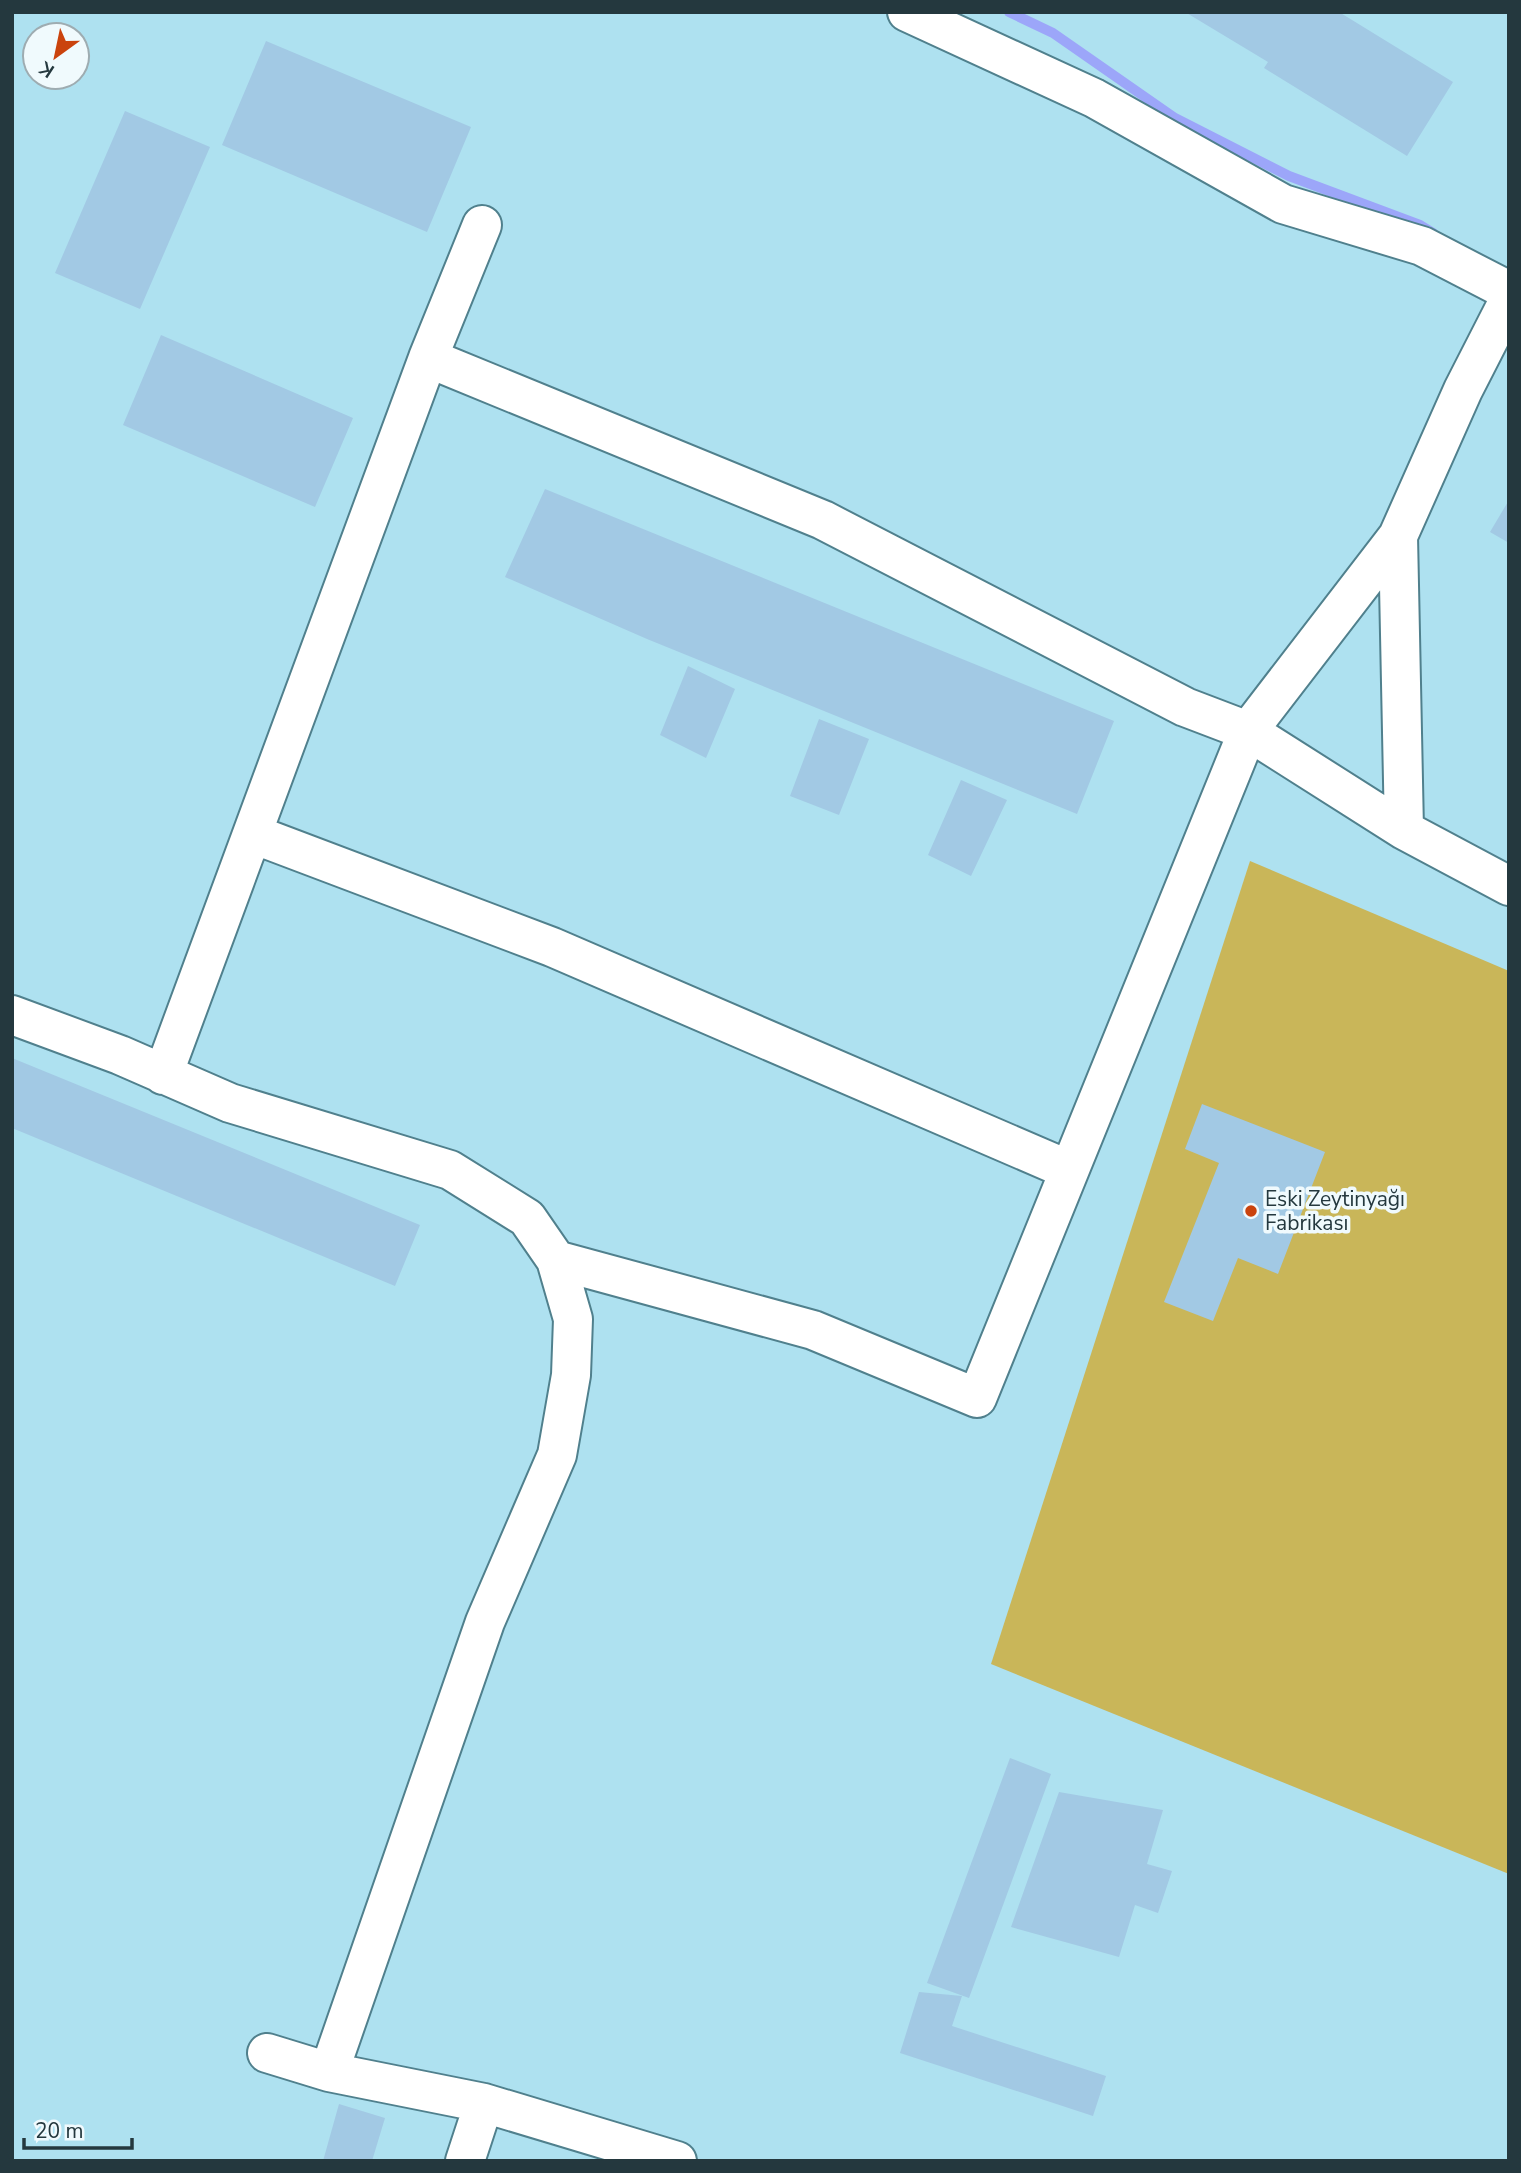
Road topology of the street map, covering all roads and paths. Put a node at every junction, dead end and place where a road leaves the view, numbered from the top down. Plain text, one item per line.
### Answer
1 (907, 12) edge
2 (482, 225) dead end
3 (1509, 291) edge
4 (1509, 300) edge
5 (428, 358) junction
6 (1398, 536) junction
7 (1248, 732) junction
8 (1404, 830) junction
9 (253, 834) junction
10 (1509, 886) edge
11 (12, 1015) edge
12 (163, 1075) junction
13 (1069, 1170) junction
14 (556, 1260) junction
15 (267, 2053) dead end
16 (329, 2072) junction
17 (484, 2103) junction
18 (465, 2161) edge
19 (677, 2161) edge

1 - 3 street
2 - 5 street
4 - 6 street
5 - 7 street
5 - 9 street
6 - 7 street
6 - 8 street
7 - 8 street
7 - 13 street
8 - 10 street
9 - 12 street
9 - 13 street
11 - 12 street
12 - 14 street
13 - 14 street
14 - 16 street
15 - 16 street
16 - 17 street
17 - 18 street
17 - 19 street

